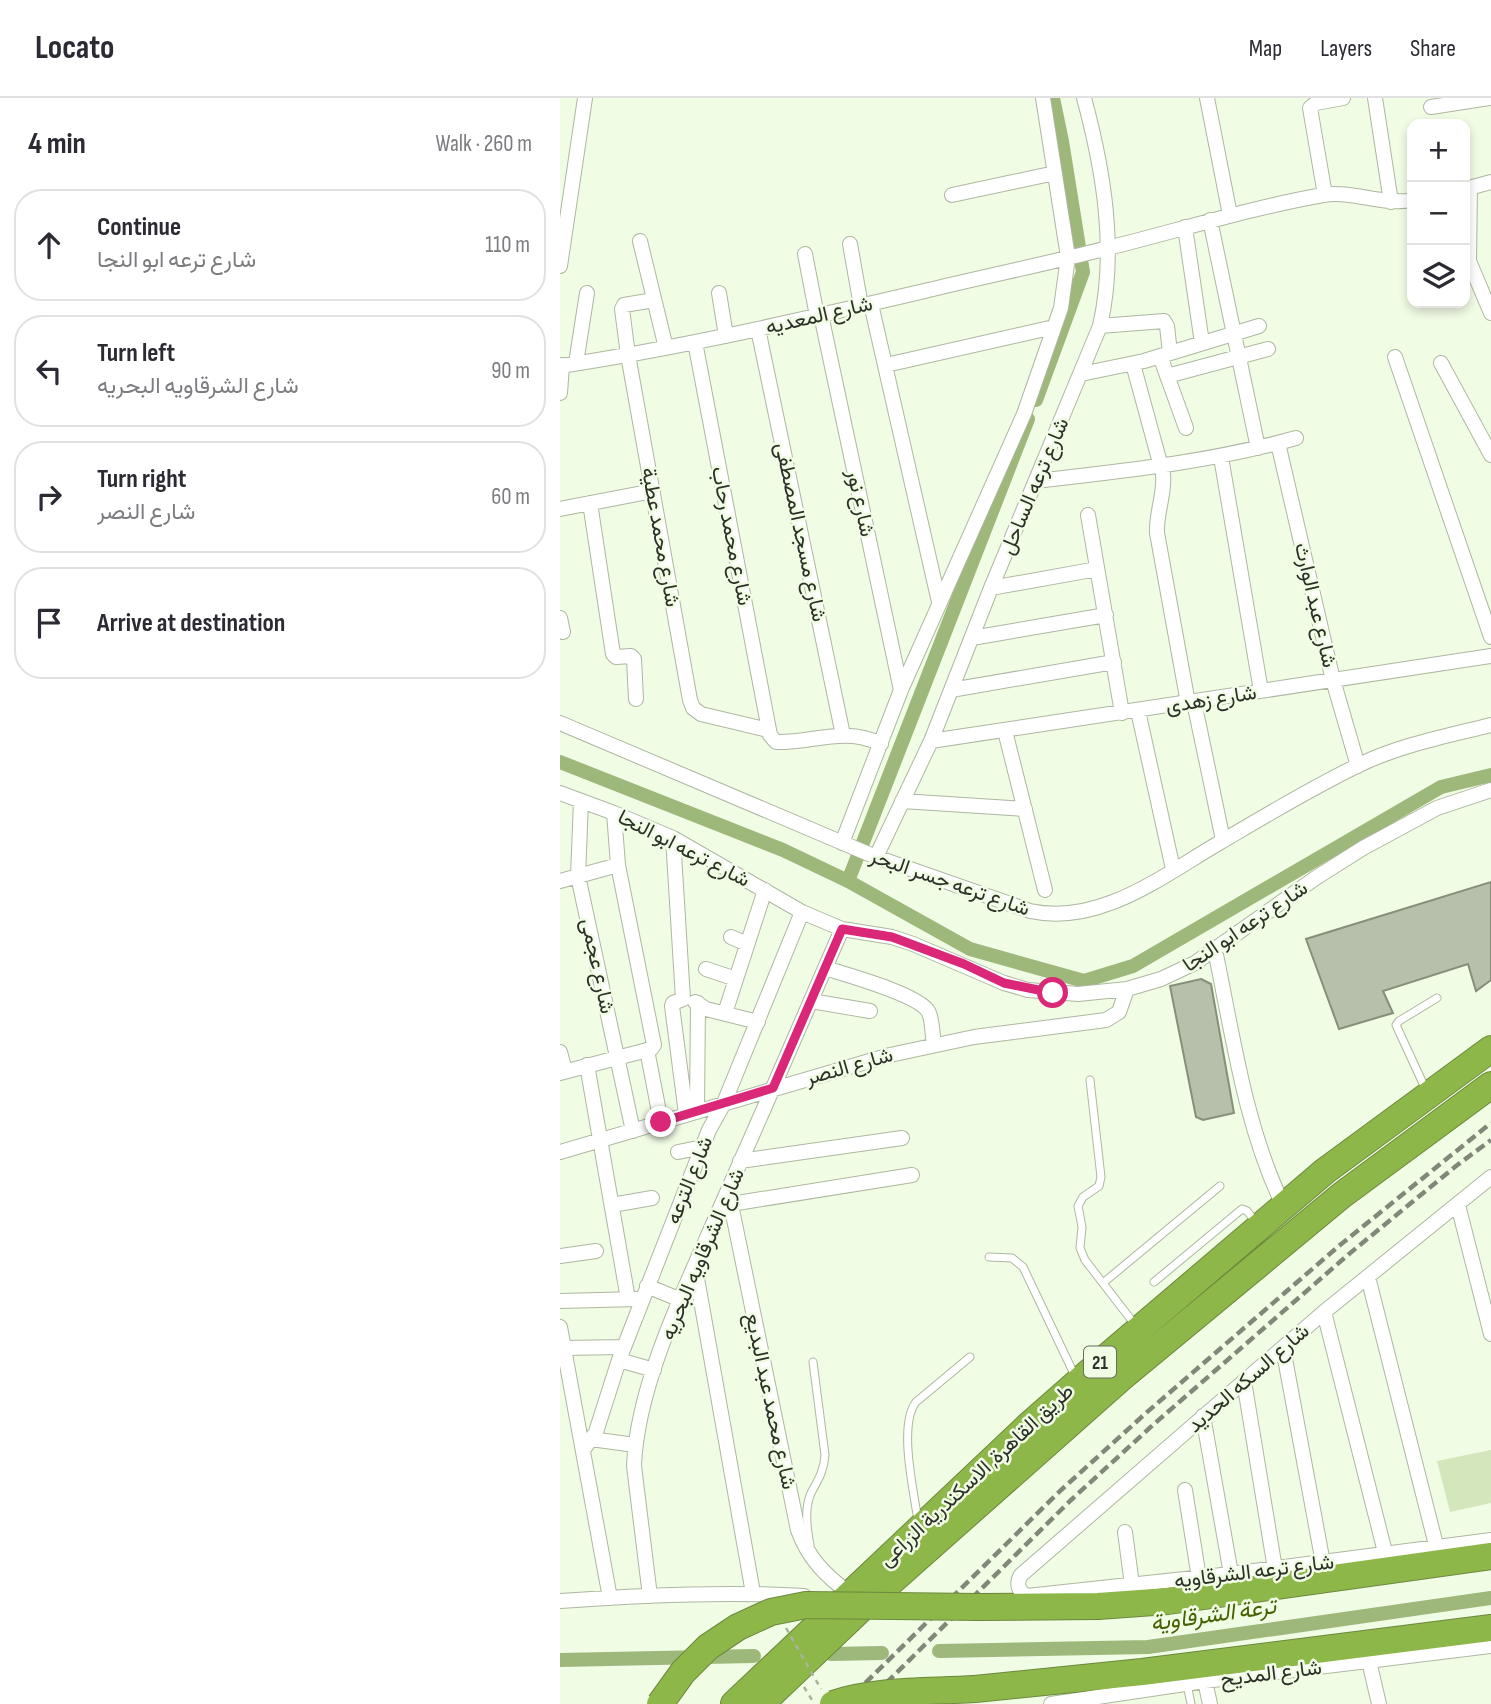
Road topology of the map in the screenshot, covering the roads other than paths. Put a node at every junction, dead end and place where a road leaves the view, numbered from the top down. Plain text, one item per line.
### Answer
1 (586, 98) edge
2 (1044, 98) edge
3 (1084, 98) edge
4 (1207, 98) edge
5 (1343, 98) edge
6 (1375, 98) edge
7 (1489, 98) edge
8 (1431, 107) dead end
9 (1055, 173) junction
10 (1491, 182) edge
11 (1470, 188) edge
12 (952, 195) dead end
13 (1325, 195) junction
14 (1407, 200) edge
15 (1391, 202) junction
16 (1230, 215) junction
17 (1210, 220) junction
18 (1185, 227) junction
19 (640, 241) dead end
20 (850, 244) dead end
21 (1469, 245) edge
22 (1105, 249) junction
23 (805, 254) dead end
24 (1072, 256) junction
25 (560, 266) edge
26 (587, 293) dead end
27 (719, 293) dead end
28 (654, 300) junction
29 (866, 305) junction
30 (1491, 313) edge
31 (819, 316) junction
32 (1100, 326) junction
33 (1259, 326) dead end
34 (1054, 327) junction
35 (758, 329) junction
36 (1234, 334) junction
37 (726, 336) junction
38 (695, 342) junction
39 (1202, 343) junction
40 (666, 348) junction
41 (1268, 349) dead end
42 (1165, 354) junction
43 (628, 355) junction
44 (1239, 356) junction
45 (1395, 357) dead end
46 (1441, 363) dead end
47 (1133, 364) junction
48 (566, 365) edge
49 (886, 365) junction
50 (1081, 374) junction
51 (1167, 376) junction
52 (560, 393) edge
53 (1186, 428) dead end
54 (1296, 438) dead end
55 (1278, 443) junction
56 (1258, 448) junction
57 (1491, 455) edge
58 (1221, 457) junction
59 (1161, 466) junction
60 (1036, 481) junction
61 (653, 491) junction
62 (590, 503) junction
63 (560, 509) edge
64 (1088, 515) dead end
65 (1097, 569) junction
66 (991, 588) junction
67 (939, 602) junction
68 (1106, 615) junction
69 (1491, 637) edge
70 (972, 638) junction
71 (1491, 656) edge
72 (1114, 662) junction
73 (1333, 680) junction
74 (901, 690) junction
75 (951, 690) junction
76 (1261, 691) junction
77 (636, 699) dead end
78 (1191, 702) junction
79 (1138, 711) junction
80 (1122, 713) junction
81 (560, 723) edge
82 (1491, 725) edge
83 (768, 730) junction
84 (1005, 731) junction
85 (843, 735) junction
86 (931, 741) junction
87 (881, 744) junction
88 (1358, 766) junction
89 (1491, 790) edge
90 (560, 793) edge
91 (581, 801) junction
92 (902, 801) junction
93 (1024, 809) junction
94 (614, 813) junction
95 (673, 838) junction
96 (1223, 840) junction
97 (842, 843) junction
98 (876, 857) junction
99 (618, 866) junction
100 (1173, 869) junction
101 (578, 876) junction
102 (560, 881) edge
103 (765, 890) junction
104 (1045, 890) dead end
105 (802, 912) junction
106 (842, 929) junction
107 (731, 937) dead end
108 (747, 944) junction
109 (1215, 950) junction
110 (825, 968) junction
111 (706, 969) dead end
112 (736, 979) junction
113 (1127, 989) junction
114 (1437, 998) dead end
115 (683, 999) junction
116 (811, 1001) junction
117 (698, 1003) junction
118 (870, 1011) dead end
119 (725, 1013) junction
120 (758, 1021) junction
121 (698, 1036) junction
122 (677, 1040) junction
123 (934, 1044) junction
124 (1491, 1049) edge
125 (647, 1050) junction
126 (560, 1052) edge
127 (617, 1058) junction
128 (587, 1065) junction
129 (562, 1072) edge
130 (1090, 1080) dead end
131 (1491, 1085) edge
132 (773, 1088) junction
133 (1429, 1095) junction
134 (724, 1103) junction
135 (692, 1113) junction
136 (661, 1122) junction
137 (633, 1130) junction
138 (902, 1138) dead end
139 (601, 1140) junction
140 (703, 1147) junction
141 (560, 1152) edge
142 (678, 1152) dead end
143 (740, 1161) junction
144 (912, 1174) dead end
145 (1491, 1177) edge
146 (1220, 1186) dead end
147 (729, 1197) junction
148 (652, 1198) dead end
149 (612, 1205) junction
150 (1283, 1205) junction
151 (1458, 1205) junction
152 (1258, 1226) junction
153 (596, 1251) dead end
154 (560, 1256) edge
155 (989, 1257) dead end
156 (695, 1266) junction
157 (1368, 1278) junction
158 (1154, 1282) dead end
159 (1103, 1283) junction
160 (639, 1295) junction
161 (681, 1300) junction
162 (560, 1301) edge
163 (1324, 1312) junction
164 (560, 1327) edge
165 (1139, 1329) junction
166 (1491, 1334) edge
167 (564, 1348) junction
168 (1283, 1348) junction
169 (621, 1354) junction
170 (970, 1357) dead end
171 (813, 1362) dead end
172 (654, 1370) junction
173 (1244, 1381) junction
174 (1078, 1382) junction
175 (1203, 1416) junction
176 (587, 1444) junction
177 (635, 1445) junction
178 (1185, 1490) dead end
179 (919, 1528) junction
180 (1125, 1532) dead end
181 (1491, 1540) edge
182 (1437, 1549) junction
183 (1386, 1556) junction
184 (1491, 1556) edge
185 (813, 1561) junction
186 (1323, 1563) junction
187 (1275, 1569) junction
188 (1231, 1574) junction
189 (1199, 1578) junction
190 (1132, 1585) junction
191 (1020, 1589) joint
192 (753, 1593) junction
193 (650, 1596) junction
194 (846, 1596) junction
195 (610, 1598) junction
196 (560, 1601) edge
197 (1491, 1628) edge
198 (1491, 1646) edge
199 (1369, 1661) junction
200 (1205, 1681) junction
201 (1187, 1684) junction
202 (828, 1698) edge
203 (1101, 1700) edge
204 (660, 1704) edge
205 (734, 1704) edge
206 (761, 1704) edge
207 (1051, 1704) edge
208 (1191, 1704) edge
209 (1210, 1704) edge
210 (1380, 1704) edge

1 - 25 street
2 - 9 street, شارع ترعه الساحل
3 - 22 street, شارع ترعه الساحل
4 - 16 street
5 - 13 street
6 - 15 street
7 - 8 street
9 - 12 street
9 - 24 street, شارع ترعه الساحل
10 - 11 street
13 - 15 street, شارع المعديه
13 - 16 street, شارع المعديه
14 - 15 street, شارع المعديه
16 - 17 street, شارع المعديه
17 - 18 street, شارع المعديه
17 - 36 street
18 - 22 street, شارع المعديه
18 - 39 street
19 - 28 street
20 - 29 street
21 - 30 street
22 - 24 street, شارع المعديه
22 - 32 street, شارع ترعه الساحل
23 - 31 street, شارع نور
24 - 29 street, شارع المعديه
24 - 34 street, شارع ترعه الساحل
26 - 48 street
27 - 37 street
28 - 40 street
28 - 43 street, شارع محمد عطية
29 - 31 street, شارع المعديه
29 - 49 street
31 - 35 street, شارع المعديه
31 - 74 street, شارع نور
32 - 42 street
32 - 50 street, شارع ترعه الساحل
33 - 36 street
34 - 49 street
34 - 67 street, شارع ترعه الساحل
35 - 37 street, شارع المعديه
35 - 85 street, شارع مسجد المصطفى
36 - 39 street
36 - 44 street
37 - 38 street, شارع المعديه
38 - 40 street, شارع المعديه
38 - 83 street, شارع محمد رحاب
39 - 42 street
40 - 43 street, شارع المعديه
41 - 44 street
42 - 47 street
42 - 51 street
43 - 48 street, شارع المعديه
43 - 61 street, شارع محمد عطية
44 - 51 street
44 - 56 street
45 - 69 street
46 - 57 street
47 - 50 street
47 - 59 street
48 - 52 street
49 - 67 street
50 - 60 street, شارع ترعه الساحل
51 - 53 street
54 - 55 street
55 - 56 street
55 - 73 street, شارع عبد الوارث
56 - 58 street
58 - 59 street
58 - 76 street
59 - 60 street
59 - 78 street
60 - 66 street, شارع ترعه الساحل
61 - 62 street
61 - 83 street, شارع محمد عطية
62 - 63 street
62 - 77 street
64 - 65 street
65 - 66 street
65 - 68 street
66 - 70 street, شارع ترعه الساحل
67 - 74 street, شارع ترعه الساحل
68 - 70 street
68 - 72 street
70 - 75 street, شارع ترعه الساحل
71 - 73 street, شارع زهدى
72 - 75 street
72 - 80 street
73 - 76 street, شارع زهدى
73 - 88 street, شارع عبد الوارث
74 - 87 street, شارع ترعه الساحل
75 - 86 street, شارع ترعه الساحل
76 - 78 street, شارع زهدى
78 - 79 street, شارع زهدى
78 - 96 street
79 - 80 street, شارع زهدى
79 - 100 street
80 - 84 street, شارع زهدى
81 - 97 street, شارع ترعه جسر البحر
82 - 88 street, شارع ترعه جسر البحر
83 - 85 street
84 - 86 street, شارع زهدى
84 - 93 street
85 - 87 street
86 - 92 street, شارع ترعه الساحل
87 - 97 street, شارع ترعه الساحل
88 - 96 street, شارع ترعه جسر البحر
89 - 109 street, شارع ترعه ابو النجا
90 - 91 street, شارع ترعه ابو النجا
91 - 94 street, شارع ترعه ابو النجا
91 - 101 street, شارع عجمى
92 - 93 street
92 - 98 street, شارع ترعه الساحل
93 - 104 street
94 - 95 street, شارع ترعه ابو النجا
94 - 99 street
95 - 103 street, شارع ترعه ابو النجا
95 - 115 street
96 - 100 street, شارع ترعه جسر البحر
97 - 98 street, شارع ترعه جسر البحر
98 - 100 street, شارع ترعه جسر البحر
99 - 101 street
99 - 125 street
101 - 102 street
101 - 127 street, شارع عجمى
103 - 105 street, شارع ترعه ابو النجا
103 - 108 street
105 - 106 street, شارع ترعه ابو النجا
105 - 120 street, شارع الترعه
106 - 110 street, شارع الشرقاويه البحريه
106 - 113 street, شارع ترعه ابو النجا
107 - 108 street
108 - 112 street
109 - 113 street, شارع ترعه ابو النجا
109 - 150 street
110 - 116 street, شارع الشرقاويه البحريه
110 - 123 street
111 - 112 street
112 - 119 street
113 - 123 street, شارع النصر
114 - 133 lane
115 - 117 street
115 - 122 street
116 - 118 street
116 - 132 street, شارع الشرقاويه البحريه
117 - 119 street
117 - 121 street
119 - 120 street
120 - 134 street, شارع الترعه
121 - 122 street
121 - 135 street
122 - 135 street
123 - 132 street, شارع النصر
124 - 133 highway, طريق القاهرة, الاسكندرية الزراعى / 21
125 - 127 street
125 - 136 street
126 - 129 street
127 - 128 street
127 - 137 street, شارع عجمى
128 - 129 street
128 - 139 street
130 - 159 lane
131 - 206 highway, طريق القاهرة, الاسكندرية الزراعى / 21
132 - 134 street, شارع النصر
132 - 143 street, شارع الشرقاويه البحريه
133 - 150 highway, طريق القاهرة, الاسكندرية الزراعى / 21
134 - 135 street, شارع النصر
134 - 140 street, شارع الترعه
135 - 136 street, شارع النصر
136 - 137 street, شارع النصر
137 - 139 street, شارع النصر
138 - 143 street
139 - 141 street, شارع النصر
139 - 149 street
140 - 142 street
140 - 160 street, شارع الترعه
143 - 147 street, شارع الشرقاويه البحريه
144 - 147 street
145 - 151 street, شارع السكه الحديد
146 - 159 lane
147 - 156 street, شارع الشرقاويه البحريه
147 - 185 street, شارع محمد عبد البديع
148 - 149 street
149 - 160 street
150 - 152 highway, طريق القاهرة, الاسكندرية الزراعى / 21
151 - 157 street, شارع السكه الحديد
151 - 166 street
152 - 158 lane
152 - 165 highway, طريق القاهرة, الاسكندرية الزراعى / 21
153 - 154 street
155 - 174 lane
156 - 161 street, شارع الشرقاويه البحريه
156 - 192 street
157 - 163 street, شارع السكه الحديد
157 - 182 street
159 - 165 lane
160 - 161 street
160 - 162 street
160 - 169 street, شارع الترعه
161 - 172 street, شارع الشرقاويه البحريه
163 - 168 street, شارع السكه الحديد
163 - 183 street
164 - 167 street
165 - 174 highway, طريق القاهرة, الاسكندرية الزراعى / 21
167 - 169 street
167 - 176 street
168 - 173 street, شارع السكه الحديد
168 - 186 street
169 - 172 street
169 - 176 street, شارع الترعه
170 - 179 lane
171 - 185 lane
172 - 177 street, شارع الشرقاويه البحريه
173 - 175 street, شارع السكه الحديد
173 - 187 street
174 - 179 highway, طريق القاهرة, الاسكندرية الزراعى / 21
175 - 188 street
175 - 191 street, شارع السكه الحديد
176 - 177 street
176 - 195 street
177 - 193 street, شارع الشرقاويه البحريه
178 - 189 street
179 - 194 highway, طريق القاهرة, الاسكندرية الزراعى / 21
180 - 190 street
181 - 182 street, شارع ترعه الشرقاويه
182 - 183 street, شارع ترعه الشرقاويه
183 - 186 street, شارع ترعه الشرقاويه
184 - 204 highway, bridge
185 - 194 street, شارع محمد عبد البديع
186 - 187 street, شارع ترعه الشرقاويه
187 - 188 street, شارع ترعه الشرقاويه
188 - 189 street, شارع ترعه الشرقاويه
189 - 190 street, شارع ترعه الشرقاويه
190 - 191 street, شارع ترعه الشرقاويه
192 - 193 street
192 - 194 street
193 - 195 street
194 - 205 highway, طريق القاهرة, الاسكندرية الزراعى / 21
195 - 196 street
197 - 202 highway, bridge
198 - 199 street, شارع المديح
199 - 200 street, شارع المديح
199 - 210 street
200 - 201 street, شارع المديح
200 - 209 street
201 - 203 street, شارع المديح
201 - 208 lane
203 - 207 street, شارع المديح

